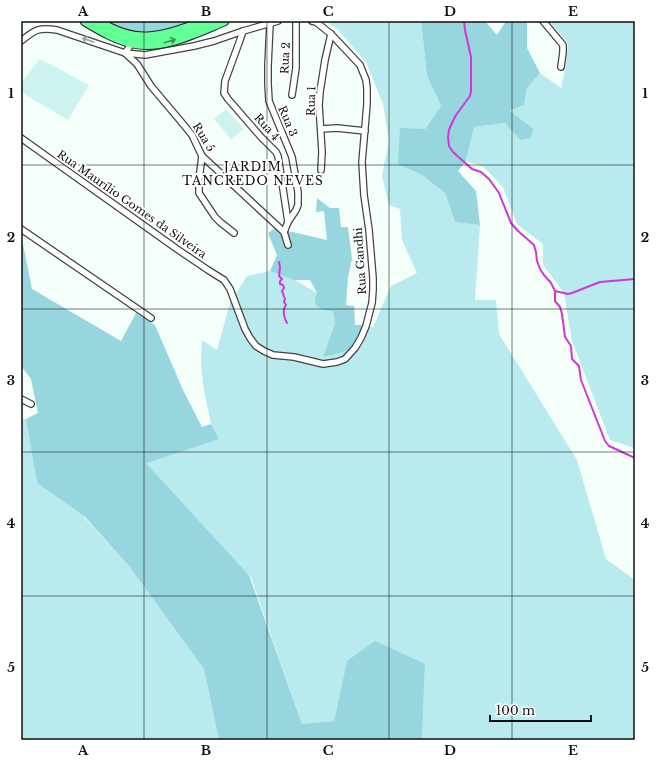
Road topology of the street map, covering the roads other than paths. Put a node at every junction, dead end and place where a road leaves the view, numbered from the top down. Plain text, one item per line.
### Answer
1 (85, 21) edge
2 (97, 21) edge
3 (224, 21) edge
4 (278, 21) edge
5 (296, 21) edge
6 (312, 21) edge
7 (543, 21) edge
8 (202, 22) edge
9 (270, 23) junction
10 (242, 31) junction
11 (331, 34) junction
12 (21, 41) edge
13 (132, 43) junction
14 (125, 53) junction
15 (561, 67) dead end
16 (292, 95) dead end
17 (321, 129) junction
18 (365, 131) junction
19 (21, 138) edge
20 (202, 156) junction
21 (321, 170) dead end
22 (288, 222) junction
23 (21, 228) edge
24 (284, 232) junction
25 (234, 233) dead end
26 (288, 245) dead end
27 (230, 289) joint
28 (151, 318) dead end
29 (21, 399) edge
30 (31, 404) dead end

1 - 13 main road
2 - 8 main road
13 -> 3 main road
4 - 9 street
5 - 16 street, Rua 2
6 - 11 street, Rua Gandhi
7 - 15 street
9 - 10 street
9 - 22 street, Rua 3
10 - 14 street
10 - 22 street, Rua 4
11 - 17 street, Rua 1
11 - 18 street, Rua Gandhi
14 -> 12 street
13 - 14 street
14 - 20 street, Rua 5
17 - 18 street
17 - 21 street, Rua 1
18 - 27 street, Rua Gandhi
19 - 27 street, Rua Maurílio Gomes da Silveira
20 - 24 street, Rua 5
20 - 25 street
22 - 24 street
23 - 28 street
24 - 26 street
29 - 30 street

